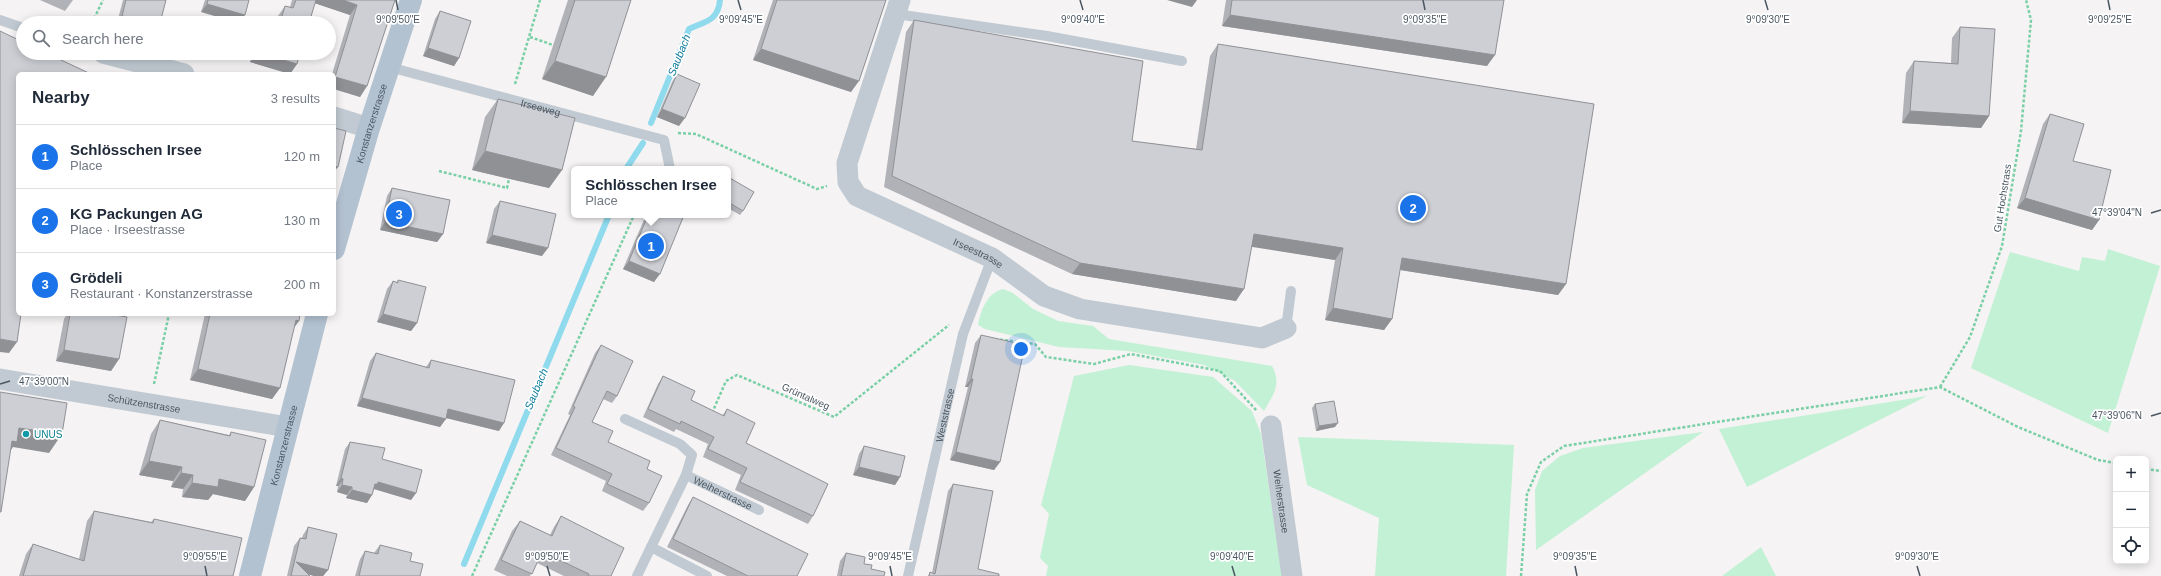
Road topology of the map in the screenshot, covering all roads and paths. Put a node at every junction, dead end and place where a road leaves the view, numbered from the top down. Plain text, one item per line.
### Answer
1 (103, 0) edge
2 (412, 0) edge
3 (540, 0) edge
4 (2026, 0) edge
5 (898, 7) edge
6 (95, 16) edge
7 (0, 20) edge
8 (16, 26) edge
9 (530, 37) junction
10 (553, 45) dead end
11 (129, 60) edge
12 (1182, 61) dead end
13 (389, 67) junction
14 (176, 72) edge
15 (511, 100) junction
16 (336, 118) edge
17 (369, 128) junction
18 (664, 140) junction
19 (669, 166) edge
20 (439, 171) dead end
21 (509, 179) edge
22 (848, 182) junction
23 (633, 218) edge
24 (336, 242) edge
25 (992, 258) junction
26 (1291, 291) dead end
27 (974, 305) junction
28 (169, 316) edge
29 (316, 316) edge
30 (1286, 328) joint
31 (963, 334) junction
32 (0, 379) edge
33 (1940, 387) junction
34 (150, 404) junction
35 (711, 414) edge
36 (625, 419) dead end
37 (1271, 426) joint
38 (288, 427) junction
39 (2113, 462) edge
40 (2149, 469) edge
41 (2161, 471) edge
42 (686, 475) junction
43 (759, 510) dead end
44 (651, 547) junction
45 (250, 576) edge
46 (472, 576) edge
47 (637, 576) edge
48 (707, 576) edge
49 (908, 576) edge
50 (1292, 576) edge
51 (1521, 576) edge

1 - 6 path
2 - 13 main road, Konstanzerstrasse
3 - 9 path
4 - 33 path, Gut Hochstrass
5 - 12 lane
5 - 22 street
7 - 8 lane
9 - 10 path
9 - 15 path
11 - 14 street
13 - 15 lane, Irseeweg
13 - 17 main road, Konstanzerstrasse
15 - 18 lane, Irseeweg
16 - 17 street
17 - 24 main road, Konstanzerstrasse
18 - 19 lane
18 - 22 path
20 - 21 path
22 - 25 street, Irseestrasse
23 - 46 path
25 - 27 lane, Weststrasse
25 - 30 street, Irseestrasse
26 - 30 lane
27 - 31 lane, Weststrasse
27 - 35 path, Grüntalweg
28 - 34 path
29 - 38 main road, Konstanzerstrasse
31 - 37 path
31 - 49 lane, Weststrasse
32 - 34 street, Schützenstrasse
33 - 39 path
33 - 51 path
34 - 38 street, Schützenstrasse
36 - 42 lane, Weiherstrasse
37 - 50 street, Weiherstrasse
38 - 45 main road, Konstanzerstrasse
40 - 41 path
42 - 43 lane, Weiherstrasse
42 - 44 lane, Weiherstrasse
44 - 47 lane, Weiherstrasse
44 - 48 lane

